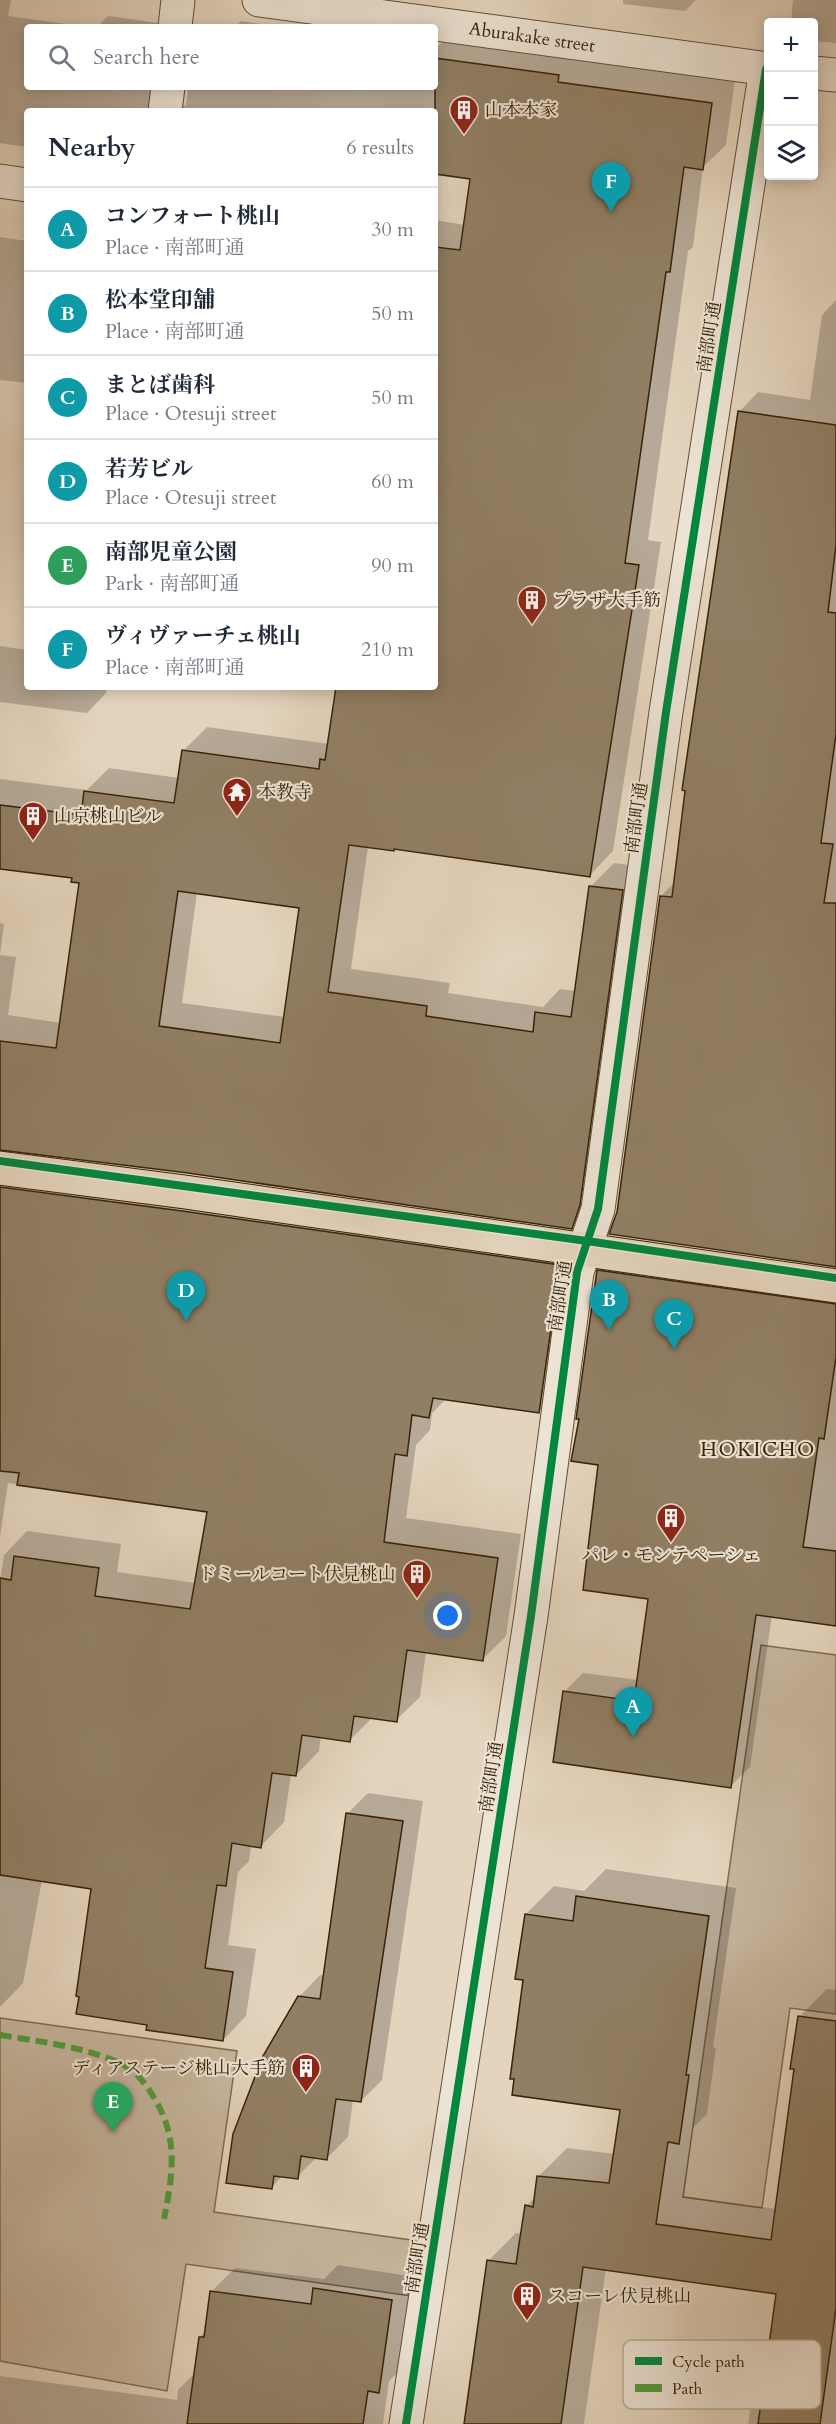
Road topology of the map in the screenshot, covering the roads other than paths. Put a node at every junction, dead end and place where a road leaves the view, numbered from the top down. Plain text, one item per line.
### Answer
1 (178, 0) edge
2 (259, 0) edge
3 (175, 24) edge
4 (436, 24) edge
5 (438, 24) edge
6 (764, 69) edge
7 (767, 72) edge
8 (818, 73) edge
9 (836, 75) edge
10 (168, 90) edge
11 (165, 108) edge
12 (0, 181) edge
13 (24, 185) edge
14 (0, 1168) edge
15 (584, 1249) junction
16 (836, 1286) edge
17 (406, 2424) edge

1 - 3 street
2 - 4 street, Aburakake street
5 - 6 street, Aburakake street
7 - 15 street, 南部町通
8 - 9 street
10 - 11 street
12 - 13 street
14 - 15 main road
15 - 16 main road
15 - 17 street, 南部町通

